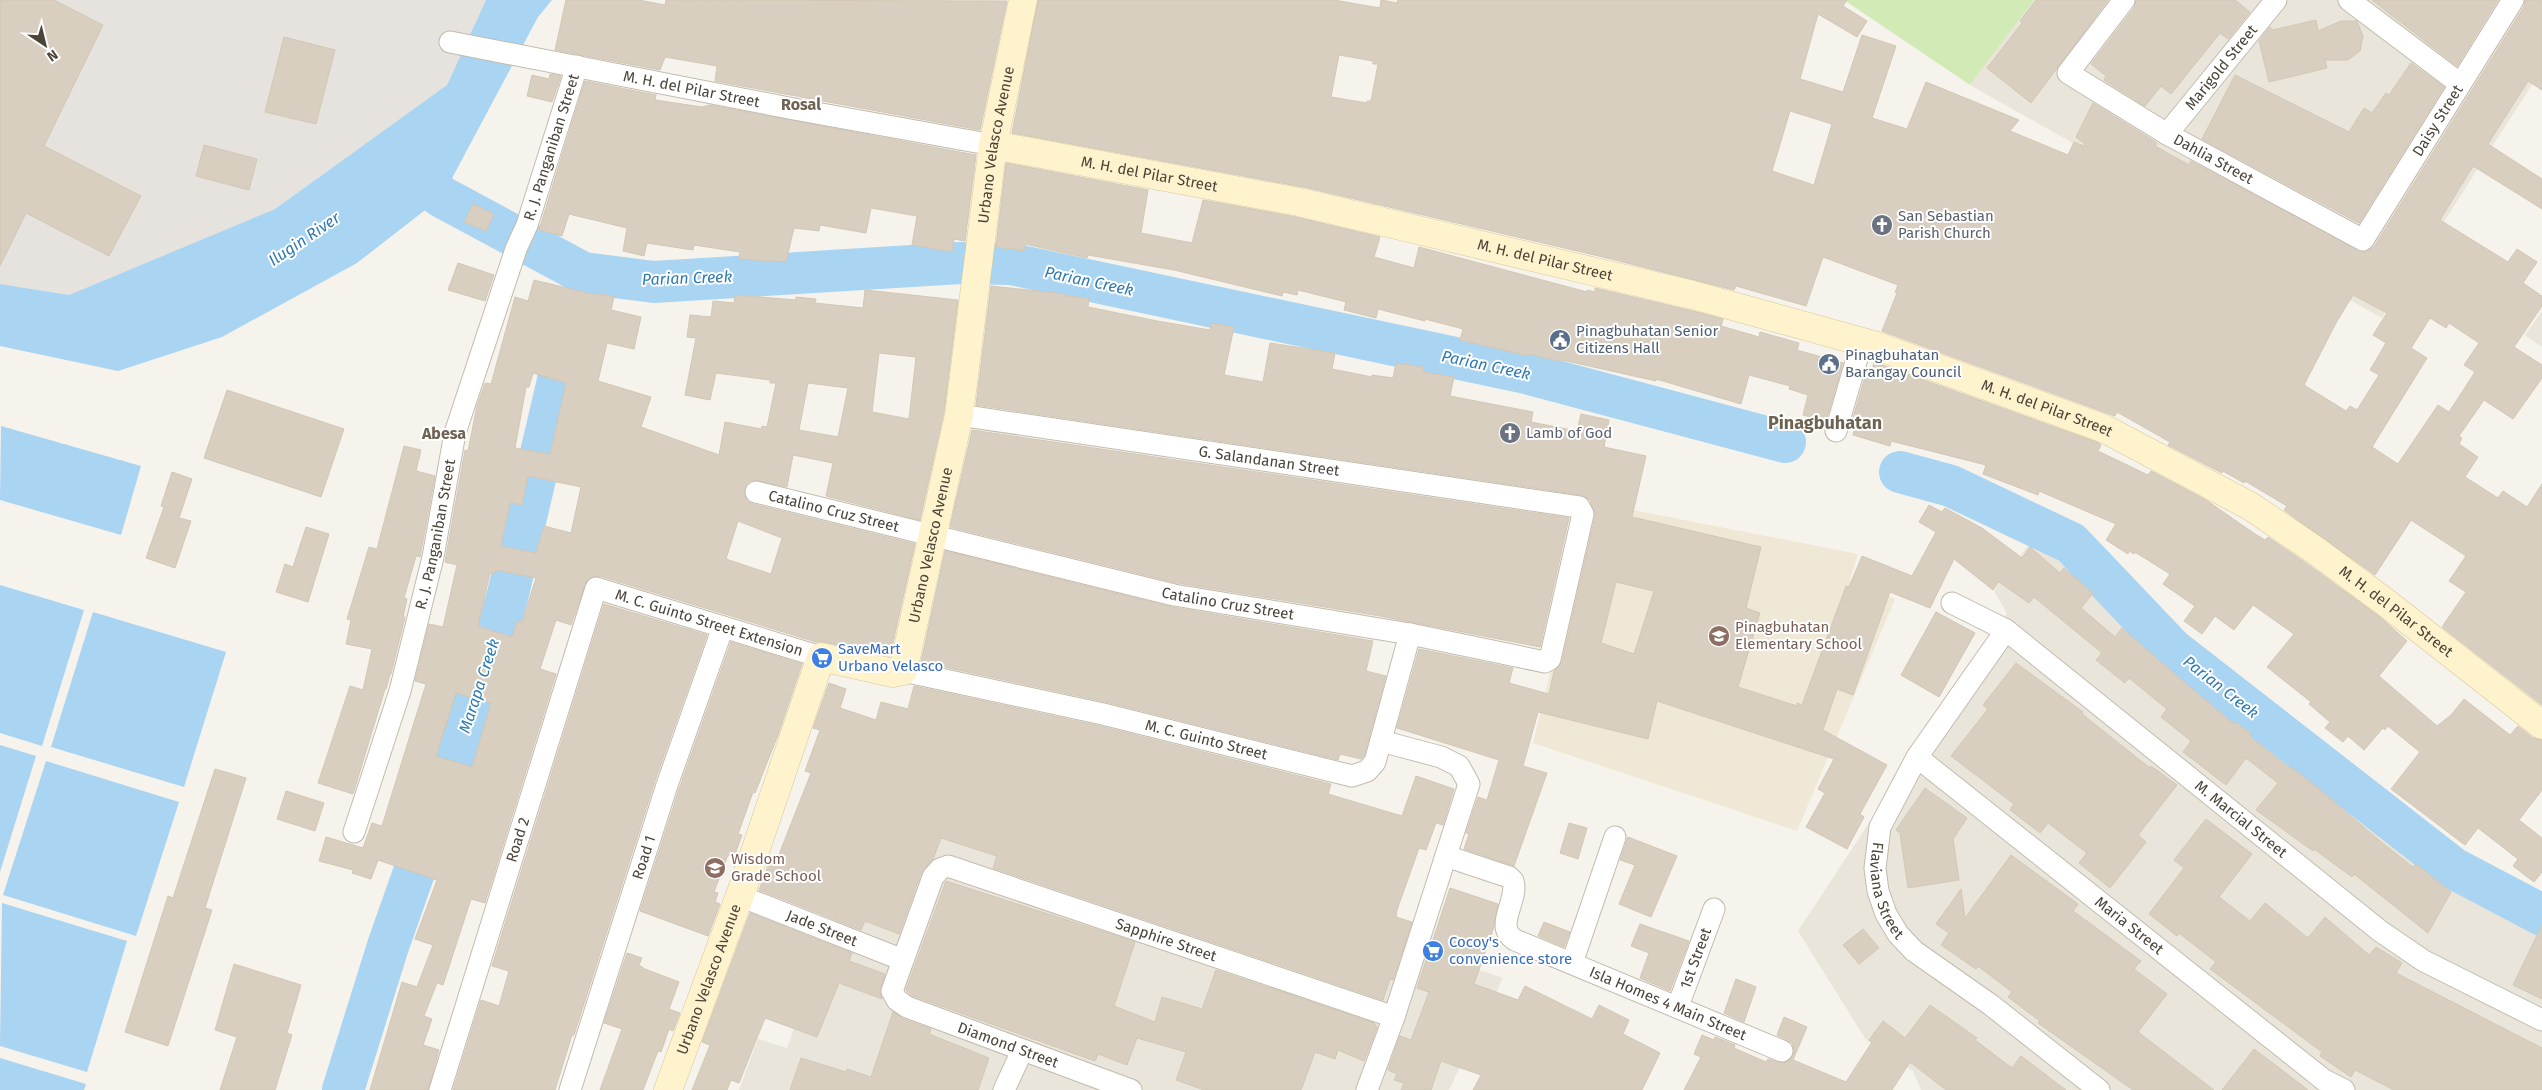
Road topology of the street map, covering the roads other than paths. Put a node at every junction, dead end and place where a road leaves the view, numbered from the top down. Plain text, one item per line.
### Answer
1 (1024, 0) edge
2 (2124, 0) edge
3 (2276, 0) edge
4 (2349, 0) edge
5 (2513, 0) edge
6 (450, 42) dead end
7 (577, 66) junction
8 (2459, 83) junction
9 (2168, 134) junction
10 (993, 145) junction
11 (2363, 240) joint
12 (1862, 341) junction
13 (959, 415) junction
14 (1836, 431) dead end
15 (756, 492) dead end
16 (1579, 507) joint
17 (934, 537) junction
18 (596, 588) joint
19 (1952, 603) dead end
20 (723, 627) junction
21 (2006, 630) junction
22 (1410, 634) junction
23 (821, 657) junction
24 (903, 671) junction
25 (2542, 725) edge
26 (1381, 740) junction
27 (1918, 756) junction
28 (354, 832) dead end
29 (1615, 838) dead end
30 (1446, 856) junction
31 (740, 896) junction
32 (1714, 909) dead end
33 (903, 960) junction
34 (1572, 963) junction
35 (1678, 1006) junction
36 (1394, 1017) junction
37 (2542, 1020) edge
38 (1022, 1051) junction
39 (1782, 1051) dead end
40 (440, 1090) edge
41 (570, 1090) edge
42 (668, 1090) edge
43 (1004, 1090) edge
44 (1131, 1090) edge
45 (1367, 1090) edge
46 (2099, 1090) edge
47 (2344, 1090) edge

1 - 10 street, Urbano Velasco Avenue
2 - 9 street, Dahlia Street
3 - 9 street, Marigold Street
4 - 8 street
5 - 8 street, Daisy Street
6 - 7 street, M. H. del Pilar Street
7 - 10 street, M. H. del Pilar Street
7 - 28 street, R. J. Panganiban Street
8 - 11 street, Daisy Street
9 - 11 street, Dahlia Street
10 - 12 street, M. H. del Pilar Street
10 - 13 street, Urbano Velasco Avenue
12 - 14 street
12 - 25 street, M. H. del Pilar Street
13 - 16 street, G. Salandanan Street
13 - 17 street, Urbano Velasco Avenue
15 - 17 street, Catalino Cruz Street
16 - 22 street, Catalino Cruz Street
17 - 22 street, Catalino Cruz Street
17 - 24 street, Urbano Velasco Avenue
18 - 20 street, M. C. Guinto Street Extension
18 - 40 street, Road 2
19 - 21 street, M. Marcial Street
20 - 23 street, M. C. Guinto Street Extension
20 - 41 street, Road 1
21 - 27 street, Flaviana Street
21 - 37 street, M. Marcial Street
22 - 26 street, M. C. Guinto Street
23 - 24 street
23 - 31 street, Urbano Velasco Avenue
24 - 26 street, M. C. Guinto Street
26 - 30 street
27 - 46 street, Flaviana Street
27 - 47 street, Maria Street
29 - 34 street
30 - 34 street, Isla Homes 4 Main Street
30 - 36 street
31 - 33 street, Jade Street
31 - 42 street, Urbano Velasco Avenue
32 - 35 street, 1st Street
33 - 36 street, Sapphire Street
33 - 38 street, Diamond Street
34 - 35 street, Isla Homes 4 Main Street
35 - 39 street, Isla Homes 4 Main Street
36 - 45 street
38 - 43 street
38 - 44 street, Diamond Street

